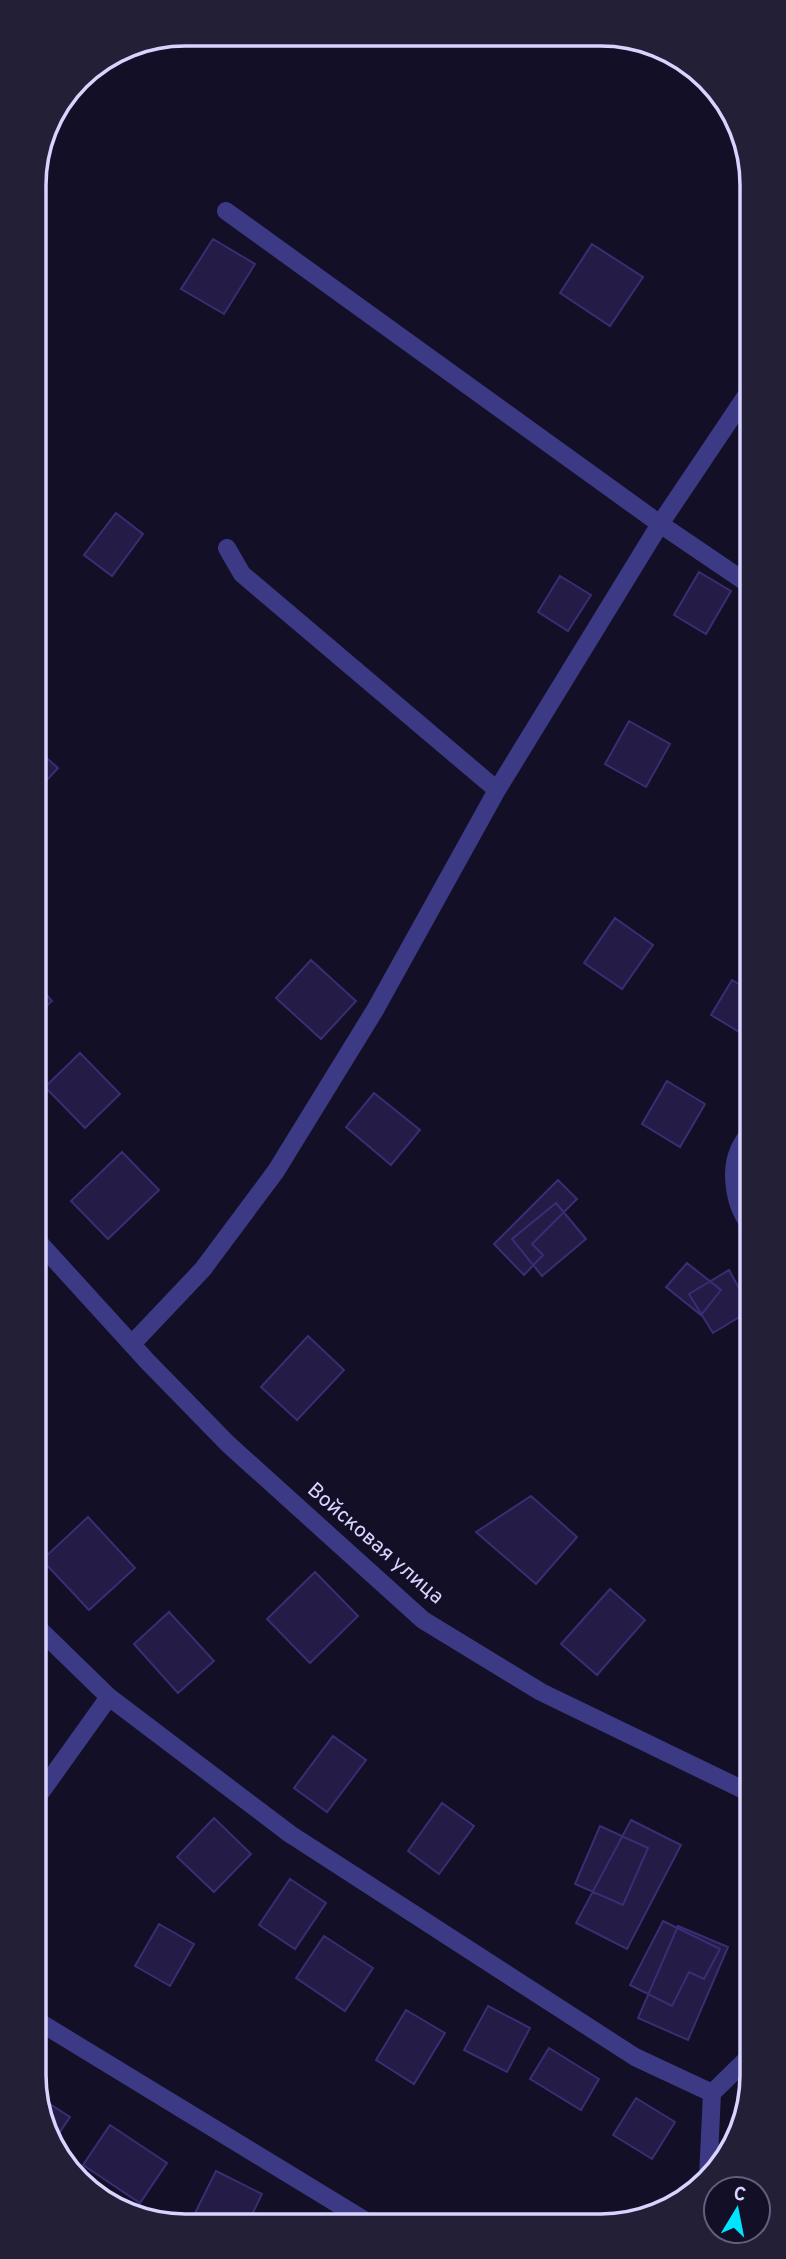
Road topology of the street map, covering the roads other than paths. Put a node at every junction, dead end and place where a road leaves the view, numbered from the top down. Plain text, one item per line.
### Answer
1 (226, 211) dead end
2 (740, 405) edge
3 (660, 524) junction
4 (226, 548) dead end
5 (740, 577) edge
6 (497, 790) junction
7 (740, 1148) edge
8 (740, 1210) edge
9 (46, 1250) edge
10 (132, 1344) junction
11 (46, 1636) edge
12 (109, 1697) junction
13 (46, 1785) edge
14 (740, 1788) edge
15 (46, 2026) edge
16 (740, 2066) edge
17 (712, 2093) junction
18 (709, 2163) edge
19 (354, 2214) edge

1 - 3 street
2 - 3 street
3 - 5 street
3 - 6 street
4 - 6 street
6 - 10 street
7 - 8 street
9 - 10 street, Войсковая улица
10 - 14 street, Войсковая улица
11 - 12 street
12 - 13 street
12 - 17 street
15 - 19 street
16 - 17 street
17 - 18 street

